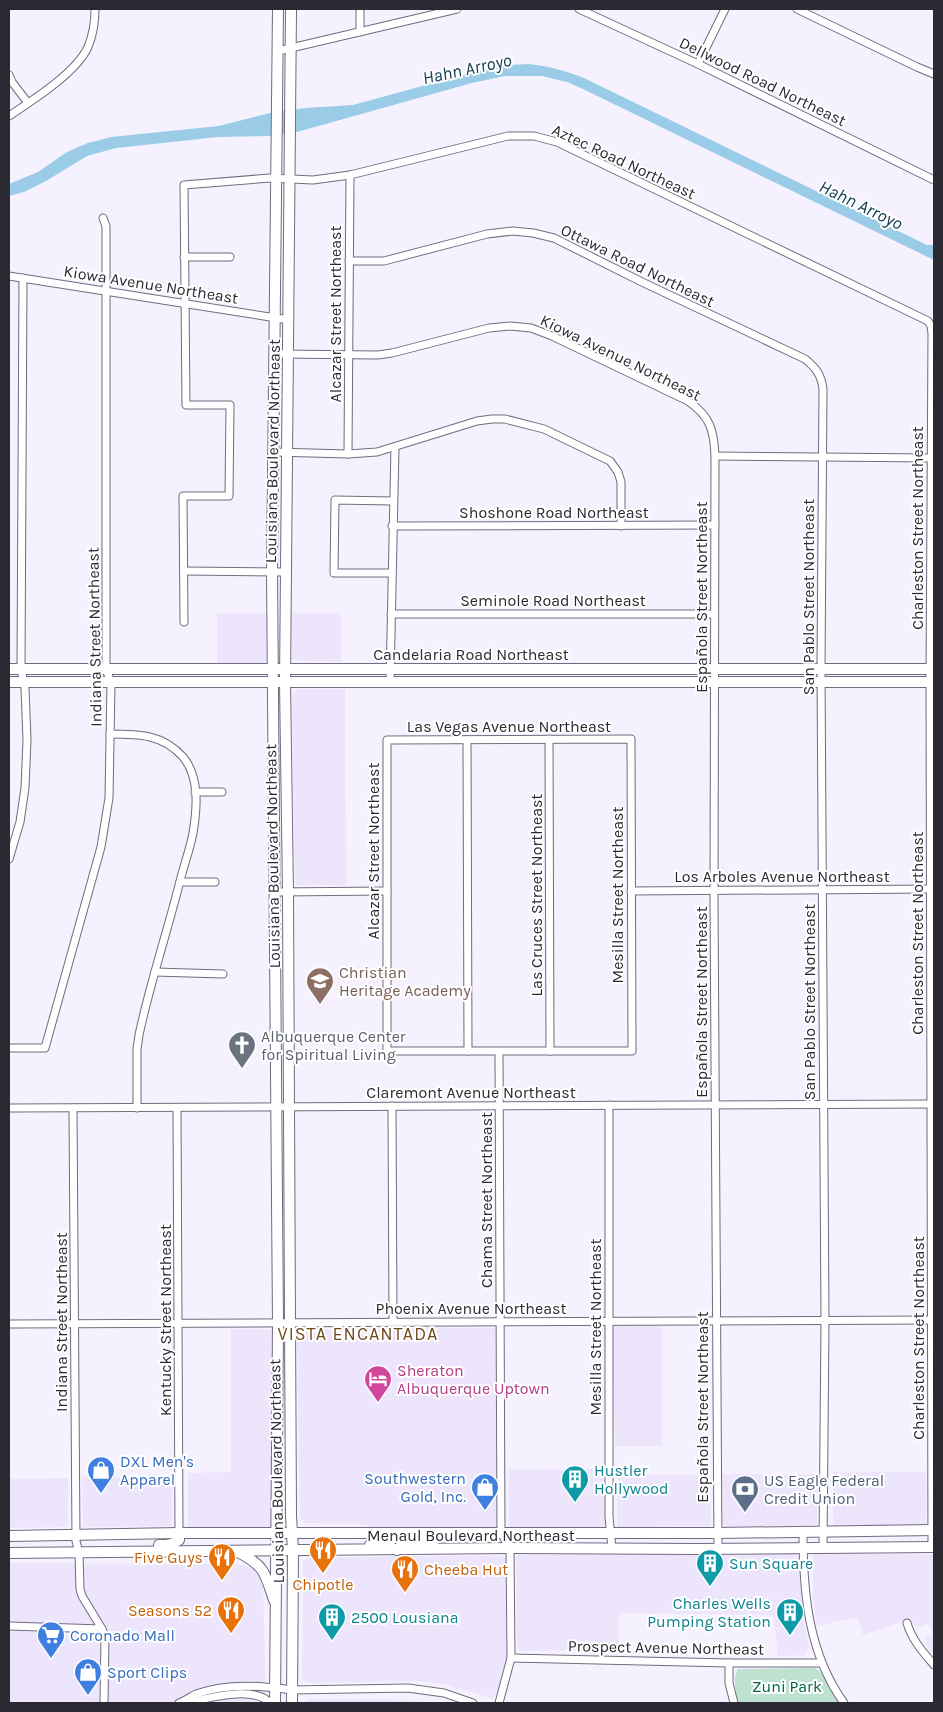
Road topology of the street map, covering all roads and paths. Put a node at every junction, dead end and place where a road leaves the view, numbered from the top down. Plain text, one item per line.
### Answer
1 (95, 9) edge
2 (278, 9) edge
3 (292, 9) edge
4 (360, 9) edge
5 (457, 9) edge
6 (579, 9) edge
7 (725, 9) edge
8 (796, 9) edge
9 (360, 32) junction
10 (291, 49) junction
11 (278, 51) junction
12 (698, 64) junction
13 (934, 74) edge
14 (9, 75) edge
15 (28, 103) junction
16 (9, 116) edge
17 (350, 175) junction
18 (276, 179) junction
19 (290, 179) junction
20 (934, 180) edge
21 (103, 218) dead end
22 (184, 257) junction
23 (230, 258) dead end
24 (349, 261) junction
25 (9, 276) edge
26 (22, 278) junction
27 (106, 292) junction
28 (184, 304) junction
29 (275, 317) junction
30 (289, 320) junction
31 (928, 321) joint
32 (275, 354) junction
33 (288, 354) junction
34 (348, 355) junction
35 (395, 447) junction
36 (274, 452) junction
37 (287, 452) junction
38 (348, 454) junction
39 (716, 456) junction
40 (823, 456) junction
41 (932, 458) edge
42 (393, 501) junction
43 (933, 516) edge
44 (715, 525) junction
45 (392, 526) junction
46 (621, 526) junction
47 (184, 571) junction
48 (272, 572) junction
49 (285, 572) junction
50 (392, 573) junction
51 (932, 610) edge
52 (391, 614) junction
53 (714, 614) junction
54 (184, 622) dead end
55 (9, 668) edge
56 (21, 669) junction
57 (106, 669) junction
58 (273, 669) junction
59 (285, 669) junction
60 (391, 669) junction
61 (714, 669) junction
62 (821, 669) junction
63 (932, 669) edge
64 (9, 682) edge
65 (24, 682) junction
66 (274, 682) junction
67 (285, 682) junction
68 (390, 682) junction
69 (714, 682) junction
70 (932, 682) edge
71 (111, 683) junction
72 (821, 683) junction
73 (110, 734) junction
74 (631, 739) joint
75 (387, 740) joint
76 (467, 740) junction
77 (550, 740) junction
78 (195, 792) junction
79 (222, 792) dead end
80 (9, 859) edge
81 (180, 882) junction
82 (215, 882) dead end
83 (932, 889) edge
84 (714, 890) junction
85 (822, 890) junction
86 (387, 891) junction
87 (631, 891) junction
88 (276, 892) junction
89 (288, 892) junction
90 (155, 972) junction
91 (224, 974) dead end
92 (9, 1048) edge
93 (468, 1051) junction
94 (550, 1051) junction
95 (499, 1052) junction
96 (715, 1104) junction
97 (823, 1104) junction
98 (932, 1104) edge
99 (609, 1105) junction
100 (392, 1106) junction
101 (500, 1106) junction
102 (277, 1107) junction
103 (290, 1107) junction
104 (9, 1108) edge
105 (74, 1108) junction
106 (137, 1108) junction
107 (177, 1108) junction
108 (933, 1320) edge
109 (608, 1321) junction
110 (716, 1321) junction
111 (824, 1321) junction
112 (393, 1322) junction
113 (500, 1322) junction
114 (74, 1323) junction
115 (179, 1323) junction
116 (278, 1323) junction
117 (290, 1323) junction
118 (9, 1324) edge
119 (933, 1530) edge
120 (803, 1532) junction
121 (823, 1532) junction
122 (179, 1533) junction
123 (278, 1533) junction
124 (292, 1533) junction
125 (501, 1533) junction
126 (554, 1533) junction
127 (610, 1533) junction
128 (717, 1533) junction
129 (396, 1534) junction
130 (442, 1534) junction
131 (9, 1536) edge
132 (76, 1536) junction
133 (933, 1547) edge
134 (510, 1548) junction
135 (803, 1548) junction
136 (824, 1548) junction
137 (452, 1549) junction
138 (612, 1549) junction
139 (718, 1549) junction
140 (277, 1550) junction
141 (397, 1550) junction
142 (235, 1551) junction
143 (293, 1551) junction
144 (350, 1551) junction
145 (137, 1552) junction
146 (9, 1553) edge
147 (78, 1553) junction
148 (276, 1606) junction
149 (907, 1623) dead end
150 (9, 1626) edge
151 (102, 1629) junction
152 (511, 1658) junction
153 (728, 1663) junction
154 (821, 1663) junction
155 (934, 1665) edge
156 (275, 1689) junction
157 (292, 1690) junction
158 (104, 1703) edge
159 (180, 1703) edge
160 (270, 1703) edge
161 (275, 1703) edge
162 (292, 1703) edge
163 (473, 1703) edge
164 (499, 1703) edge
165 (734, 1703) edge
166 (844, 1703) edge

1 - 15 street
2 - 11 main road, Louisiana Boulevard Northeast
3 - 10 main road, Louisiana Boulevard Northeast
4 - 9 street
5 - 9 street
6 - 12 street, Dellwood Road Northeast
7 - 12 street
8 - 13 street
9 - 10 street
10 - 11 street
10 - 19 main road, Louisiana Boulevard Northeast
11 - 18 main road, Louisiana Boulevard Northeast
12 - 20 street, Dellwood Road Northeast
14 - 15 street
15 - 16 street
17 - 19 street, Aztec Road Northeast
17 - 24 street, Alcazar Street Northeast
17 - 31 street, Aztec Road Northeast
18 - 19 street, Aztec Road Northeast
18 - 22 street, Aztec Road Northeast
18 - 29 main road, Louisiana Boulevard Northeast
19 - 30 main road, Louisiana Boulevard Northeast
21 - 27 street, Indiana Street Northeast
22 - 23 street
22 - 28 street
24 - 34 street, Alcazar Street Northeast
24 - 40 street, Ottawa Road Northeast
25 - 26 street, Kiowa Avenue Northeast
26 - 27 street, Kiowa Avenue Northeast
26 - 56 street
27 - 28 street, Kiowa Avenue Northeast
27 - 57 street, Indiana Street Northeast
28 - 29 street, Kiowa Avenue Northeast
28 - 47 street
29 - 30 street, Kiowa Avenue Northeast
29 - 32 main road, Louisiana Boulevard Northeast
30 - 33 main road, Louisiana Boulevard Northeast
31 - 41 street, Charleston Street Northeast
32 - 33 street, Kiowa Avenue Northeast
32 - 36 main road, Louisiana Boulevard Northeast
33 - 34 street, Kiowa Avenue Northeast
33 - 37 main road, Louisiana Boulevard Northeast
34 - 38 street, Alcazar Street Northeast
34 - 39 street, Kiowa Avenue Northeast
35 - 38 street
35 - 42 street
35 - 46 street
36 - 37 street
36 - 48 main road, Louisiana Boulevard Northeast
37 - 38 street
37 - 49 main road, Louisiana Boulevard Northeast
39 - 40 street
39 - 44 street, Española Street Northeast
40 - 41 street
40 - 62 street, San Pablo Street Northeast
41 - 43 street, Charleston Street Northeast
42 - 45 street
42 - 50 street
43 - 51 street, Charleston Street Northeast
44 - 46 street, Shoshone Road Northeast
44 - 53 street, Española Street Northeast
45 - 46 street, Shoshone Road Northeast
45 - 50 street
47 - 48 street
47 - 54 street
48 - 49 street
48 - 58 main road, Louisiana Boulevard Northeast
49 - 59 main road, Louisiana Boulevard Northeast
50 - 52 street
51 - 63 street, Charleston Street Northeast
52 - 53 street, Seminole Road Northeast
52 - 60 street
53 - 61 street, Española Street Northeast
55 - 56 main road, Candelaria Road Northeast
56 - 57 main road, Candelaria Road Northeast
56 - 65 street
57 - 58 main road, Candelaria Road Northeast
57 - 71 street, Indiana Street Northeast
58 - 59 main road, Candelaria Road Northeast
58 - 66 main road, Louisiana Boulevard Northeast
59 - 60 main road, Candelaria Road Northeast
59 - 67 main road, Louisiana Boulevard Northeast
60 - 61 main road, Candelaria Road Northeast
60 - 68 street
61 - 62 main road, Candelaria Road Northeast
61 - 69 street, Española Street Northeast
62 - 63 main road, Candelaria Road Northeast
62 - 72 street, San Pablo Street Northeast
63 - 70 street, Charleston Street Northeast
64 - 65 main road, Candelaria Road Northeast
65 - 71 main road, Candelaria Road Northeast
65 - 80 street
66 - 67 main road, Candelaria Road Northeast
66 - 71 main road, Candelaria Road Northeast
66 - 88 main road, Louisiana Boulevard Northeast
67 - 68 main road, Candelaria Road Northeast
67 - 89 main road, Louisiana Boulevard Northeast
68 - 69 main road, Candelaria Road Northeast
69 - 72 main road, Candelaria Road Northeast
69 - 84 street, Española Street Northeast
70 - 72 main road, Candelaria Road Northeast
70 - 83 street, Charleston Street Northeast
71 - 73 street, Indiana Street Northeast
72 - 85 street, San Pablo Street Northeast
73 - 78 street
73 - 92 street, Indiana Street Northeast
74 - 77 street, Las Vegas Avenue Northeast
74 - 87 street, Mesilla Street Northeast
75 - 76 street, Las Vegas Avenue Northeast
75 - 86 street, Alcazar Street Northeast
76 - 77 street, Las Vegas Avenue Northeast
76 - 93 street
77 - 94 street, Las Cruces Street Northeast
78 - 79 street
78 - 81 street
81 - 82 street
81 - 90 street
83 - 85 street, Los Arboles Avenue Northeast
83 - 98 street, Charleston Street Northeast
84 - 85 street, Los Arboles Avenue Northeast
84 - 87 street, Los Arboles Avenue Northeast
84 - 96 street, Española Street Northeast
85 - 97 street, San Pablo Street Northeast
86 - 89 street
86 - 93 street, Alcazar Street Northeast
87 - 94 street, Mesilla Street Northeast
88 - 89 street
88 - 102 main road, Louisiana Boulevard Northeast
89 - 103 main road, Louisiana Boulevard Northeast
90 - 91 street
90 - 106 street
93 - 95 street
94 - 95 street
95 - 101 street, Chama Street Northeast
96 - 97 street, Claremont Avenue Northeast
96 - 99 street, Claremont Avenue Northeast
96 - 110 street, Española Street Northeast
97 - 98 street, Claremont Avenue Northeast
97 - 111 street, San Pablo Street Northeast
98 - 108 street, Charleston Street Northeast
99 - 101 street, Claremont Avenue Northeast
99 - 109 street, Mesilla Street Northeast
100 - 101 street, Claremont Avenue Northeast
100 - 103 street, Claremont Avenue Northeast
100 - 112 street
101 - 113 street, Chama Street Northeast
102 - 103 street, Claremont Avenue Northeast
102 - 107 street, Claremont Avenue Northeast
102 - 116 main road, Louisiana Boulevard Northeast
103 - 117 main road, Louisiana Boulevard Northeast
104 - 105 street, Claremont Avenue Northeast
105 - 106 street, Claremont Avenue Northeast
105 - 114 street, Indiana Street Northeast
106 - 107 street, Claremont Avenue Northeast
107 - 115 street, Kentucky Street Northeast
108 - 111 street, Phoenix Avenue Northeast
108 - 119 street, Charleston Street Northeast
109 - 110 street, Phoenix Avenue Northeast
109 - 113 street, Phoenix Avenue Northeast
109 - 127 street, Mesilla Street Northeast
110 - 111 street, Phoenix Avenue Northeast
110 - 128 street, Española Street Northeast
111 - 121 street, San Pablo Street Northeast
112 - 113 street, Phoenix Avenue Northeast
112 - 117 street, Phoenix Avenue Northeast
113 - 125 street, Chama Street Northeast
114 - 115 street, Phoenix Avenue Northeast
114 - 118 street, Phoenix Avenue Northeast
114 - 132 street, Indiana Street Northeast
115 - 116 street, Phoenix Avenue Northeast
115 - 122 street, Kentucky Street Northeast
116 - 117 street, Phoenix Avenue Northeast
116 - 123 main road, Louisiana Boulevard Northeast
117 - 124 main road, Louisiana Boulevard Northeast
119 - 121 main road, Menaul Boulevard Northeast
119 - 133 street, Charleston Street Northeast
120 - 121 main road, Menaul Boulevard Northeast
120 - 128 main road, Menaul Boulevard Northeast
120 - 135 street
121 - 136 street, San Pablo Street Northeast
122 - 123 main road, Menaul Boulevard Northeast
122 - 132 main road, Menaul Boulevard Northeast
122 - 145 main road
123 - 124 main road, Menaul Boulevard Northeast
123 - 140 main road, Louisiana Boulevard Northeast
124 - 129 main road, Menaul Boulevard Northeast
124 - 143 main road, Louisiana Boulevard Northeast
125 - 126 main road, Menaul Boulevard Northeast
125 - 130 main road, Menaul Boulevard Northeast
125 - 134 street
125 - 137 main road
126 - 127 main road, Menaul Boulevard Northeast
126 - 134 main road
127 - 128 main road, Menaul Boulevard Northeast
127 - 138 street, Mesilla Street Northeast
128 - 139 street, Española Street Northeast
129 - 130 main road, Menaul Boulevard Northeast
129 - 144 main road
130 - 141 main road
131 - 132 main road, Menaul Boulevard Northeast
132 - 147 street, Indiana Street Northeast
133 - 136 main road, Menaul Boulevard Northeast
134 - 137 main road, Menaul Boulevard Northeast
134 - 138 main road, Menaul Boulevard Northeast
134 - 152 street
135 - 136 main road, Menaul Boulevard Northeast
135 - 139 main road, Menaul Boulevard Northeast
135 - 154 street
137 - 141 main road, Menaul Boulevard Northeast
138 - 139 main road, Menaul Boulevard Northeast
140 - 142 main road, Menaul Boulevard Northeast
140 - 143 main road, Menaul Boulevard Northeast
140 - 148 main road, Louisiana Boulevard Northeast
141 - 144 main road, Menaul Boulevard Northeast
142 - 145 main road, Menaul Boulevard Northeast
142 - 148 main road
143 - 144 main road, Menaul Boulevard Northeast
143 - 157 main road, Louisiana Boulevard Northeast
145 - 147 main road, Menaul Boulevard Northeast
146 - 147 main road, Menaul Boulevard Northeast
147 - 151 street, Indiana Street Northeast
148 - 156 main road, Louisiana Boulevard Northeast
149 - 155 street
150 - 151 street
151 - 158 street
152 - 153 street, Prospect Avenue Northeast
152 - 164 street
153 - 154 street, Prospect Avenue Northeast
153 - 165 street
154 - 166 street
156 - 157 street
156 - 159 street
156 - 161 main road, Louisiana Boulevard Northeast
157 - 162 main road, Louisiana Boulevard Northeast
157 - 163 street
159 - 160 street

